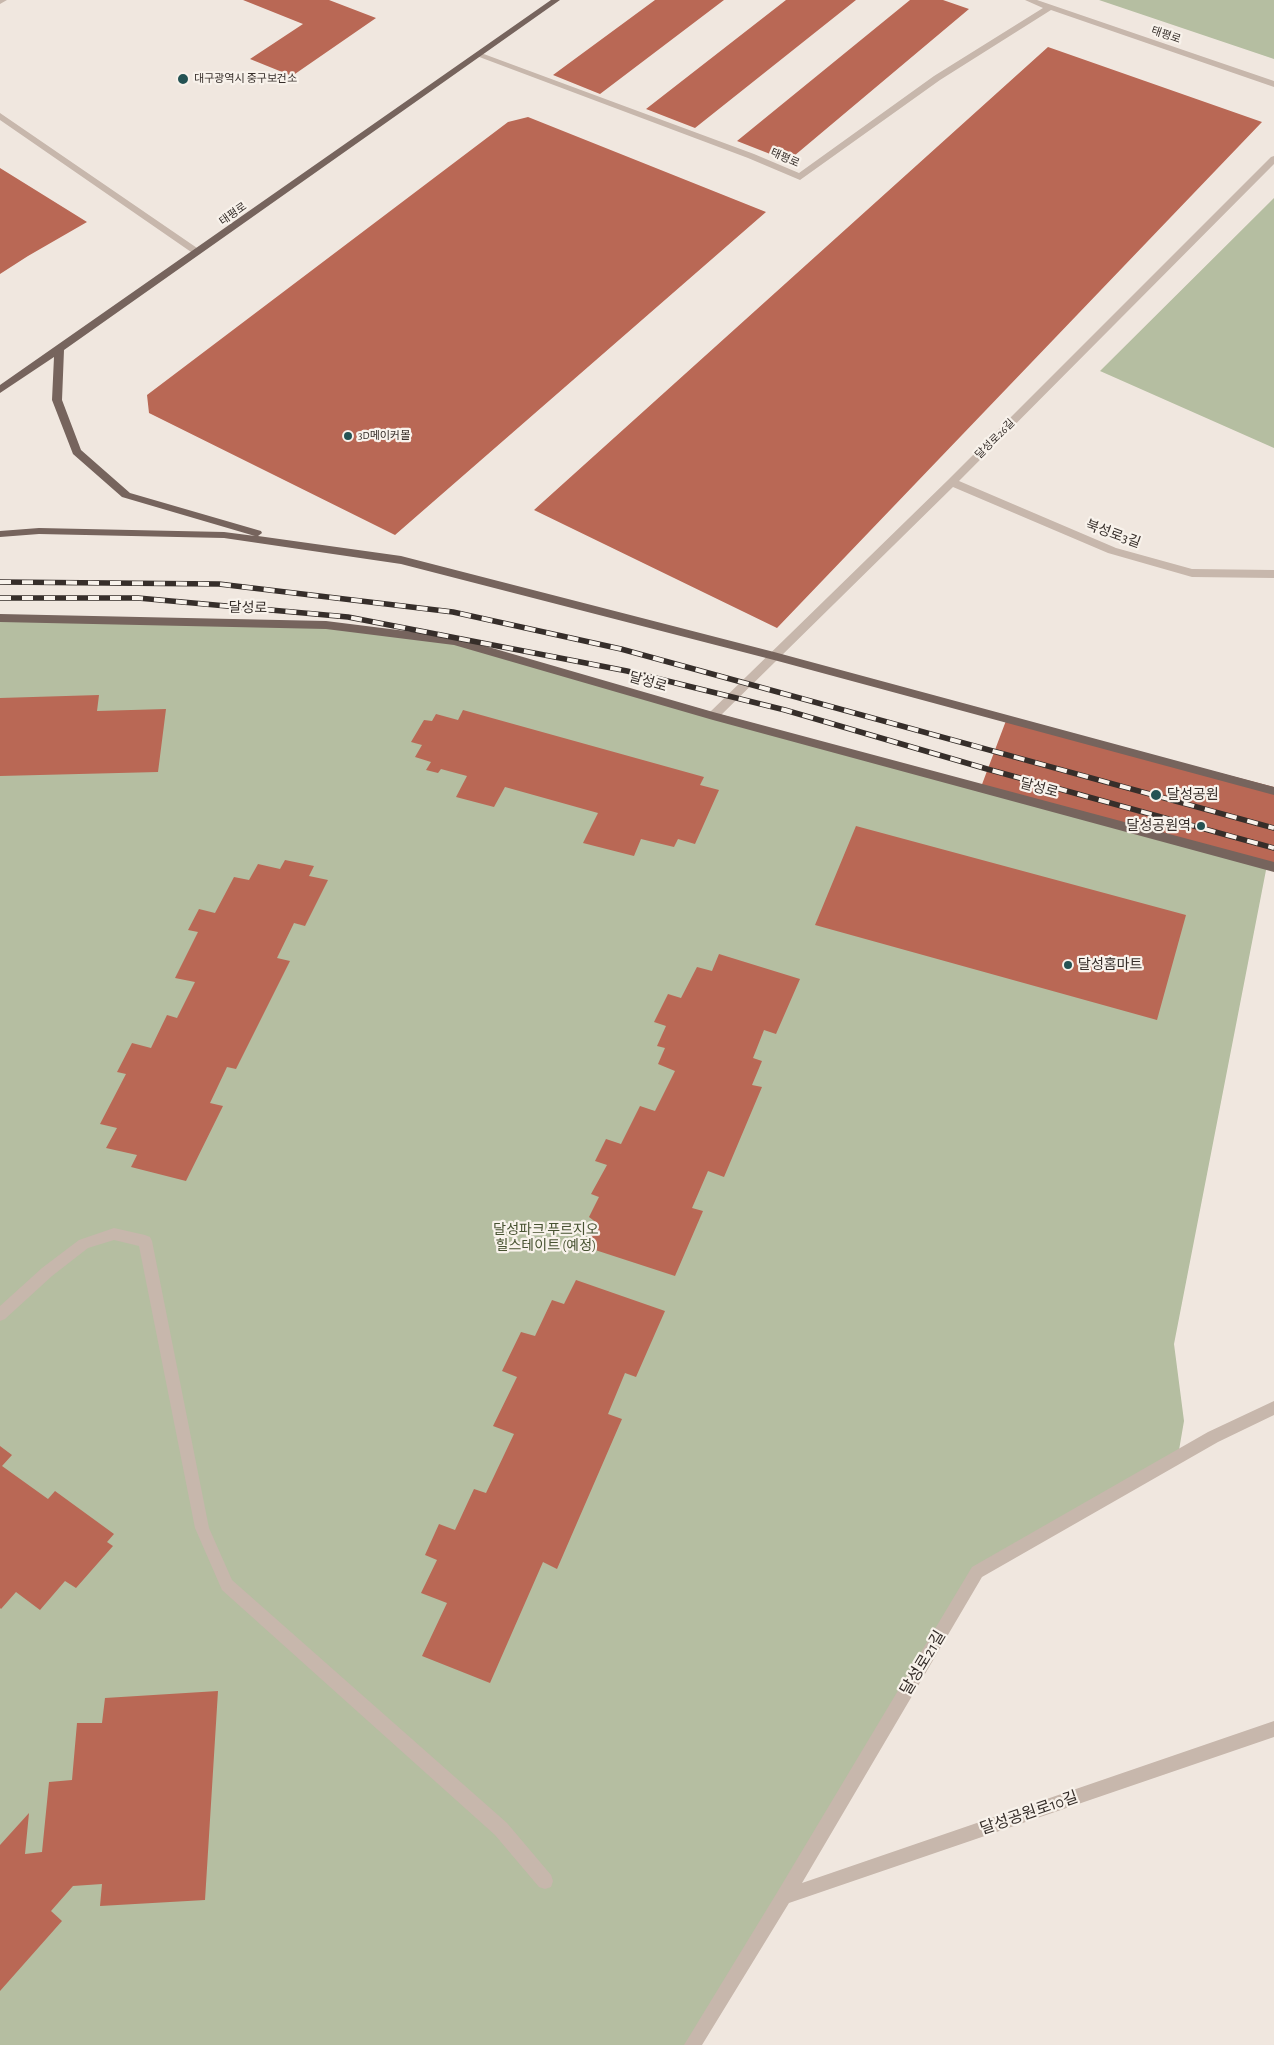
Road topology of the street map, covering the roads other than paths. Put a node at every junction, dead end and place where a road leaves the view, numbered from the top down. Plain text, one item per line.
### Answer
1 (3, 0) edge
2 (556, 0) edge
3 (1029, 0) edge
4 (0, 2) edge
5 (1050, 7) junction
6 (478, 55) junction
7 (1274, 84) edge
8 (0, 116) edge
9 (1274, 159) edge
10 (197, 252) junction
11 (59, 349) junction
12 (0, 390) edge
13 (952, 482) junction
14 (0, 534) edge
15 (300, 546) junction
16 (1274, 574) edge
17 (0, 618) edge
18 (774, 656) junction
19 (712, 716) junction
20 (1274, 791) edge
21 (1274, 867) edge
22 (0, 1315) edge
23 (1274, 1408) edge
24 (1274, 1729) edge
25 (545, 1881) dead end
26 (784, 1897) junction
27 (692, 2045) edge

1 - 4 street
2 - 6 main road, 태평로
3 - 5 street, 태평로
5 - 6 street, 태평로
5 - 7 street, 태평로
6 - 10 main road, 태평로
8 - 10 street
9 - 13 street, 달성로26길
10 - 11 main road, 태평로
11 - 12 main road, 태평로
11 - 15 main road
13 - 16 street, 북성로3길
13 - 18 street, 달성로26길
14 - 15 main road
15 - 18 main road
17 - 19 main road, 달성로
18 - 19 street, 달성로26길
18 - 20 main road
19 - 21 main road, 달성로
22 - 25 street
23 - 26 street, 달성로21길
24 - 26 street, 달성공원로10길
26 - 27 street, 달성로21길

